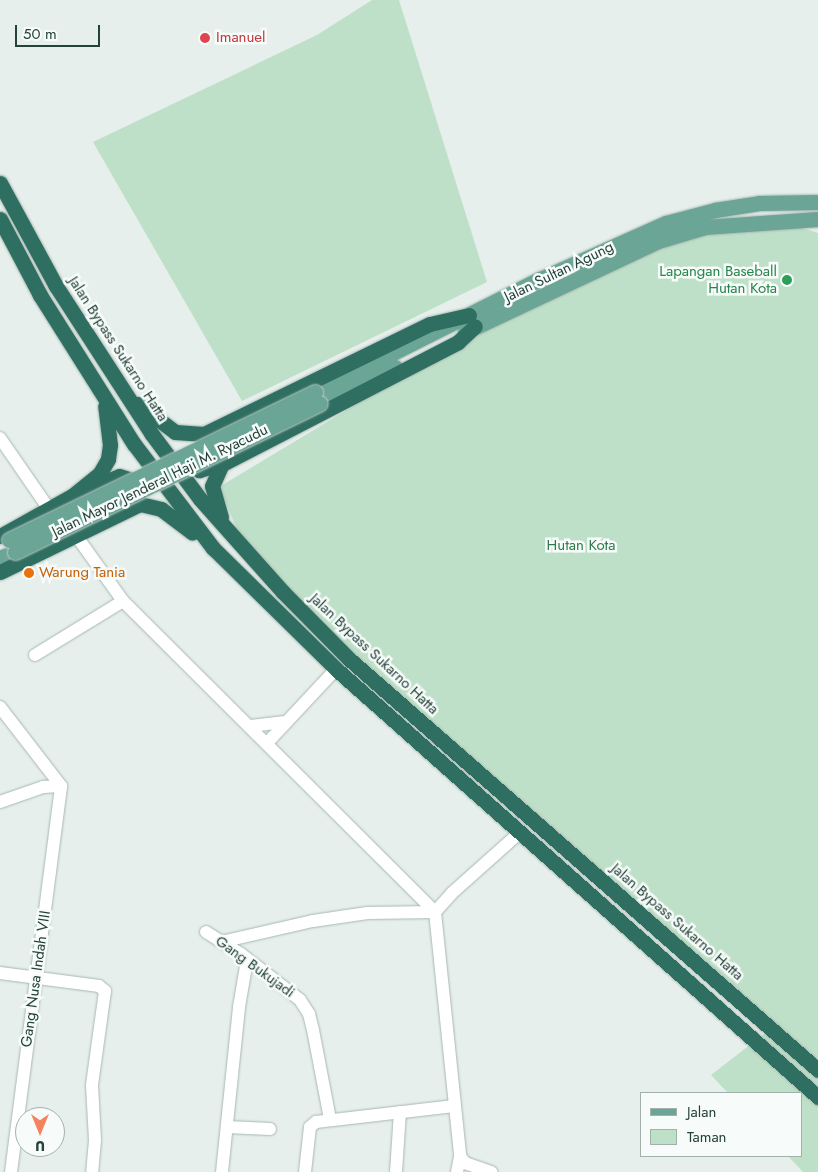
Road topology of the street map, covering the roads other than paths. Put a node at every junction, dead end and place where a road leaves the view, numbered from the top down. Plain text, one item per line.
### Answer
1 (0, 183) edge
2 (818, 202) edge
3 (0, 219) edge
4 (818, 219) edge
5 (472, 321) junction
6 (99, 390) junction
7 (124, 392) junction
8 (318, 398) joint
9 (204, 434) junction
10 (0, 438) edge
11 (222, 464) junction
12 (72, 496) junction
13 (129, 508) junction
14 (49, 509) junction
15 (225, 528) junction
16 (75, 534) junction
17 (6, 543) edge
18 (213, 548) junction
19 (0, 558) edge
20 (0, 572) edge
21 (123, 601) junction
22 (35, 655) dead end
23 (336, 669) junction
24 (0, 709) edge
25 (285, 722) junction
26 (251, 726) junction
27 (268, 742) junction
28 (489, 781) junction
29 (61, 786) junction
30 (474, 794) junction
31 (0, 802) edge
32 (518, 834) junction
33 (435, 912) junction
34 (206, 932) dead end
35 (221, 942) junction
36 (247, 960) junction
37 (0, 973) edge
38 (35, 978) junction
39 (818, 1070) edge
40 (818, 1097) edge
41 (454, 1106) junction
42 (400, 1112) junction
43 (330, 1119) junction
44 (227, 1127) junction
45 (270, 1129) dead end
46 (460, 1156) junction
47 (11, 1172) edge
48 (92, 1172) edge
49 (222, 1172) edge
50 (305, 1172) edge
51 (396, 1172) edge
52 (457, 1172) edge
53 (491, 1172) edge

1 - 7 highway, Jalan Bypass Sukarno Hatta
2 - 5 main road, Jalan Sultan Agung
3 - 6 highway
4 - 5 main road, Jalan Sultan Agung
5 - 8 main road, Jalan Sultan Agung
5 - 9 highway
5 - 11 highway
6 - 12 highway
6 - 18 highway
7 - 9 highway
7 - 15 highway, Jalan Bypass Sukarno Hatta
8 - 17 main road, Jalan Mayor Jenderal Haji M. Ryacudu, bridge
9 - 11 highway
10 - 14 street
11 - 15 highway
12 - 13 highway
12 - 14 highway
13 - 16 highway
13 - 18 highway
14 - 17 highway
15 - 28 highway, Jalan Bypass Sukarno Hatta
16 - 20 highway
16 - 21 street
17 - 19 main road, Jalan Mayor Jenderal Haji M. Ryacudu
18 - 23 highway
21 - 22 street
21 - 26 street
23 - 25 street
23 - 30 highway
24 - 29 street
25 - 26 street
25 - 27 street
26 - 27 street
27 - 33 street
28 - 30 highway
28 - 39 highway, Jalan Bypass Sukarno Hatta
29 - 31 street
29 - 38 street, Gang Nusa Indah VIII
30 - 32 highway
32 - 33 street
32 - 40 highway
33 - 35 street
33 - 41 street
34 - 35 street, Gang Bukujadi
35 - 36 street, Gang Bukujadi
36 - 43 street, Gang Bukujadi
36 - 44 street
37 - 38 street
38 - 47 street, Gang Nusa Indah VIII
38 - 48 street
41 - 42 street
41 - 46 street
42 - 43 street
42 - 51 street
43 - 50 street
44 - 45 street
44 - 49 street
46 - 52 street
46 - 53 street

